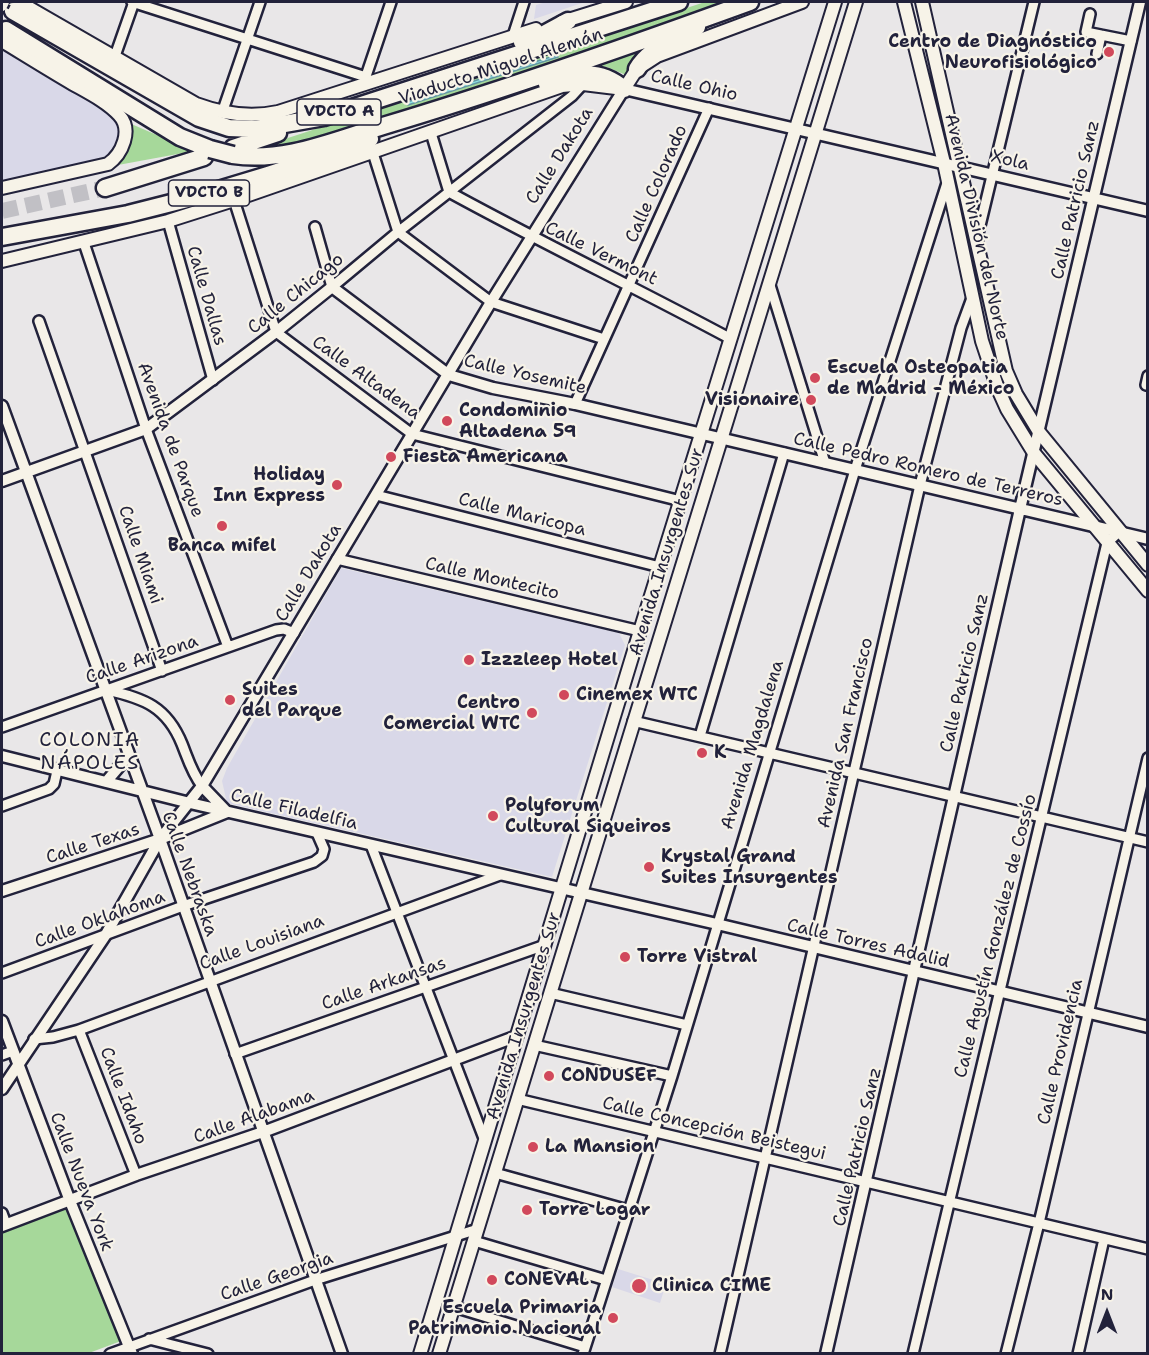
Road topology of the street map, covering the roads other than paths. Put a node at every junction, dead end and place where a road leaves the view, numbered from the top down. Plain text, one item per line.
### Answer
1 (133, 2) edge
2 (260, 2) edge
3 (391, 2) edge
4 (524, 2) edge
5 (626, 2) edge
6 (679, 2) edge
7 (750, 2) edge
8 (802, 2) edge
9 (835, 2) edge
10 (856, 2) edge
11 (904, 2) edge
12 (922, 2) edge
13 (1034, 2) edge
14 (1140, 2) edge
15 (9, 5) edge
16 (1090, 14) dead end
17 (714, 15) junction
18 (568, 21) junction
19 (1101, 35) junction
20 (4, 36) edge
21 (513, 36) junction
22 (247, 40) junction
23 (1131, 41) junction
24 (1097, 54) dead end
25 (115, 56) junction
26 (638, 69) junction
27 (87, 80) junction
28 (364, 80) junction
29 (583, 84) junction
30 (624, 89) junction
31 (99, 99) junction
32 (121, 100) junction
33 (371, 100) junction
34 (459, 102) junction
35 (709, 108) junction
36 (222, 113) junction
37 (324, 117) junction
38 (407, 118) junction
39 (796, 128) junction
40 (431, 133) junction
41 (815, 133) junction
42 (233, 152) junction
43 (207, 153) junction
44 (373, 153) junction
45 (944, 163) junction
46 (959, 166) junction
47 (992, 174) junction
48 (948, 181) junction
49 (2, 188) edge
50 (105, 188) tunnel mouth
51 (449, 192) junction
52 (1093, 197) junction
53 (234, 200) junction
54 (1148, 211) edge
55 (168, 221) junction
56 (315, 227) dead end
57 (398, 232) junction
58 (2, 237) edge
59 (531, 237) junction
60 (976, 240) junction
61 (84, 243) junction
62 (2, 261) edge
63 (769, 281) junction
64 (630, 285) junction
65 (332, 287) junction
66 (972, 298) junction
67 (491, 302) junction
68 (39, 321) dead end
69 (276, 332) junction
70 (604, 339) junction
71 (731, 339) junction
72 (449, 375) junction
73 (213, 380) junction
74 (575, 404) junction
75 (2, 406) edge
76 (146, 429) junction
77 (1038, 432) junction
78 (412, 434) junction
79 (702, 434) junction
80 (721, 438) junction
81 (87, 451) junction
82 (784, 453) junction
83 (1034, 453) junction
84 (825, 463) junction
85 (855, 470) junction
86 (25, 473) junction
87 (2, 481) edge
88 (920, 485) junction
89 (376, 495) junction
90 (681, 501) junction
91 (1020, 509) junction
92 (1092, 526) junction
93 (1119, 532) junction
94 (1148, 539) edge
95 (1107, 543) junction
96 (337, 559) junction
97 (1148, 565) edge
98 (660, 567) junction
99 (1148, 591) edge
100 (640, 631) junction
101 (294, 633) junction
102 (228, 647) junction
103 (162, 671) junction
104 (106, 690) junction
105 (633, 721) junction
106 (2, 725) edge
107 (700, 736) junction
108 (768, 753) junction
109 (129, 755) junction
110 (2, 756) edge
111 (1148, 759) edge
112 (57, 771) junction
113 (853, 772) junction
114 (106, 782) junction
115 (202, 786) junction
116 (141, 790) junction
117 (954, 796) junction
118 (190, 803) junction
119 (2, 806) edge
120 (228, 812) junction
121 (1042, 817) junction
122 (317, 833) junction
123 (1129, 838) junction
124 (160, 839) junction
125 (1148, 842) edge
126 (371, 845) junction
127 (500, 875) junction
128 (562, 889) junction
129 (2, 891) edge
130 (580, 893) junction
131 (183, 906) junction
132 (397, 912) junction
133 (717, 924) junction
134 (105, 936) junction
135 (544, 945) junction
136 (815, 948) junction
137 (915, 972) junction
138 (2, 973) edge
139 (209, 980) junction
140 (425, 987) junction
141 (1000, 992) junction
142 (550, 993) junction
143 (1087, 1013) junction
144 (2, 1021) edge
145 (687, 1025) junction
146 (1148, 1027) edge
147 (79, 1030) junction
148 (517, 1036) junction
149 (34, 1039) junction
150 (534, 1045) junction
151 (13, 1051) junction
152 (235, 1054) junction
153 (2, 1055) edge
154 (453, 1060) junction
155 (18, 1064) junction
156 (672, 1076) junction
157 (2, 1089) edge
158 (517, 1099) junction
159 (263, 1132) junction
160 (653, 1132) junction
161 (485, 1142) junction
162 (766, 1159) junction
163 (495, 1173) junction
164 (136, 1175) junction
165 (867, 1183) junction
166 (70, 1201) junction
167 (948, 1202) junction
168 (628, 1209) junction
169 (2, 1213) edge
170 (1039, 1223) junction
171 (4, 1225) edge
172 (476, 1235) junction
173 (456, 1236) junction
174 (1104, 1239) junction
175 (1148, 1249) edge
176 (315, 1280) junction
177 (606, 1280) junction
178 (454, 1307) junction
179 (149, 1339) junction
180 (131, 1350) edge
181 (584, 1350) edge
182 (110, 1353) edge
183 (208, 1353) edge
184 (342, 1353) edge
185 (420, 1353) edge
186 (441, 1353) edge
187 (720, 1353) edge
188 (826, 1353) edge
189 (913, 1353) edge
190 (1006, 1353) edge
191 (1078, 1353) edge

1 - 22 street
1 - 25 street
2 - 22 street
3 - 28 street
4 - 21 street
5 - 18 main road, Viaducto Miguel Alemán
6 - 33 highway, Viaducto Miguel Alemán / VDCTO A
7 - 17 highway, Viaducto Miguel Alemán / VDCTO A
8 - 26 main road
9 - 39 main road, Avenida Insurgentes Sur
10 - 41 main road, Avenida Insurgentes Sur
11 - 45 main road, Avenida División del Norte
12 - 46 main road, Avenida División del Norte
13 - 47 street
14 - 23 street, Calle Patricio Sanz
15 - 25 main road, Viaducto Miguel Alemán
15 - 37 highway, Viaducto Miguel Alemán / VDCTO A
16 - 19 street
17 - 26 highway
17 - 34 highway, Viaducto Miguel Alemán / VDCTO A
18 - 21 main road, Viaducto Miguel Alemán
18 - 33 highway
19 - 23 street
19 - 24 street
20 - 27 highway, Viaducto Miguel Alemán / VDCTO A
20 - 31 main road, Viaducto Miguel Alemán
21 - 28 main road, Viaducto Miguel Alemán
22 - 28 street
22 - 36 street
23 - 52 street, Calle Patricio Sanz
25 - 36 main road, Viaducto Miguel Alemán
26 - 30 main road, Calle Dakota
27 - 31 highway
27 - 32 highway, Viaducto Miguel Alemán / VDCTO A
28 - 36 main road, Viaducto Miguel Alemán
29 - 30 main road, Calle Ohio
29 - 40 main road, Viaducto Miguel Alemán
29 - 51 street, Calle Chicago
30 - 34 highway
30 - 35 street, Calle Ohio
30 - 59 street, Calle Dakota
31 - 32 highway
31 - 49 main road, Viaducto Miguel Alemán
32 - 43 highway, Viaducto Miguel Alemán / VDCTO A
33 - 37 highway, Viaducto Miguel Alemán / VDCTO A
34 - 38 highway, Viaducto Miguel Alemán / VDCTO A
35 - 39 street, Calle Ohio
35 - 64 street, Calle Colorado
37 - 42 highway
38 - 42 highway, Viaducto Miguel Alemán / VDCTO A
38 - 58 highway, VDCTO B
39 - 41 street, Xola
39 - 71 main road, Avenida Insurgentes Sur
40 - 44 main road, Viaducto Miguel Alemán
40 - 51 street
41 - 45 street, Xola
41 - 63 main road, Avenida Insurgentes Sur
42 - 43 highway, Viaducto Miguel Alemán / VDCTO A, bridge
43 - 50 highway, VDCTO B
44 - 53 main road, Viaducto Miguel Alemán
44 - 57 street
45 - 46 street, Xola
45 - 48 main road, Avenida División del Norte
46 - 47 street, Xola
46 - 60 main road, Avenida División del Norte
47 - 52 street, Xola
47 - 60 street
48 - 66 main road, Avenida División del Norte
48 - 85 street, Avenida Magdalena
51 - 57 street, Calle Chicago
51 - 59 street, Calle Vermont
52 - 54 street, Xola
52 - 77 street, Calle Patricio Sanz
53 - 55 main road, Viaducto Miguel Alemán
53 - 69 street
55 - 61 main road, Viaducto Miguel Alemán
55 - 73 street, Calle Dallas
56 - 65 street
57 - 65 street, Calle Chicago
57 - 67 street
59 - 64 street, Calle Vermont
59 - 67 street, Calle Dakota
60 - 77 main road, Avenida División del Norte
61 - 62 main road, Viaducto Miguel Alemán
61 - 76 street, Avenida de Parque
63 - 80 main road, Avenida Insurgentes Sur
63 - 84 street
64 - 70 street, Calle Colorado
64 - 71 street, Calle Vermont
65 - 69 street, Calle Chicago
65 - 72 street, Calle Yosemite
66 - 83 main road, Avenida División del Norte
66 - 88 street, Avenida San Francisco
67 - 70 street
67 - 72 street, Calle Dakota
68 - 81 street, Calle Miami
69 - 73 street, Calle Chicago
69 - 78 street, Calle Altadena
70 - 74 street, Calle Colorado
71 - 79 main road, Avenida Insurgentes Sur
72 - 74 street, Calle Yosemite
72 - 78 street, Calle Dakota
73 - 76 street, Calle Chicago
74 - 79 street, Calle Yosemite
75 - 86 street, Calle Nebraska
76 - 81 street, Calle Chicago
76 - 102 street, Avenida de Parque
77 - 83 street, Calle Patricio Sanz
77 - 93 main road, Avenida División del Norte
78 - 89 street, Calle Dakota
78 - 90 street, Calle Altadena
79 - 80 street, Calle Pedro Romero de Terreros
79 - 90 main road, Avenida Insurgentes Sur
80 - 82 street, Calle Pedro Romero de Terreros
80 - 105 main road, Avenida Insurgentes Sur
81 - 86 street, Calle Chicago
81 - 103 street, Calle Miami
82 - 84 street, Calle Pedro Romero de Terreros
82 - 107 street
83 - 91 street, Calle Patricio Sanz
83 - 92 main road, Avenida División del Norte
84 - 85 street, Calle Pedro Romero de Terreros
85 - 88 street, Calle Pedro Romero de Terreros
85 - 108 street, Avenida Magdalena
86 - 87 street, Calle Chicago
86 - 104 street, Calle Nebraska
88 - 91 street, Calle Pedro Romero de Terreros
88 - 113 street, Avenida San Francisco
89 - 96 street, Calle Dakota
89 - 98 street, Calle Maricopa
90 - 98 main road, Avenida Insurgentes Sur
91 - 92 street, Calle Pedro Romero de Terreros
91 - 117 street, Calle Patricio Sanz
92 - 93 street, Calle Pedro Romero de Terreros
92 - 95 main road, Avenida División del Norte
93 - 94 street, Calle Pedro Romero de Terreros
93 - 95 street
93 - 97 main road, Avenida División del Norte
95 - 99 main road, Avenida División del Norte
95 - 121 street, Calle Agustín González de Cossío
96 - 100 street, Calle Montecito
96 - 101 street, Calle Dakota
98 - 100 main road, Avenida Insurgentes Sur
100 - 128 main road, Avenida Insurgentes Sur
101 - 102 street, Calle Arizona
101 - 115 street, Calle Dakota
102 - 103 street, Calle Arizona
103 - 104 street, Calle Arizona
104 - 106 street, Calle Arizona
104 - 109 street, Calle Nebraska
104 - 115 street
105 - 107 street
105 - 130 main road, Avenida Insurgentes Sur
107 - 108 street
108 - 113 street
108 - 133 street, Avenida Magdalena
109 - 114 street
109 - 116 street, Calle Nebraska
110 - 112 street, Calle Filadelfia
111 - 123 street, Calle Providencia
112 - 114 street, Calle Filadelfia
112 - 119 street
113 - 117 street
113 - 136 street, Avenida San Francisco
114 - 116 street, Calle Filadelfia
115 - 118 street, Calle Dakota
115 - 120 street
116 - 118 street, Calle Filadelfia
116 - 124 street, Calle Nebraska
117 - 121 street
117 - 137 street, Calle Patricio Sanz
118 - 120 street, Calle Filadelfia
118 - 124 street, Calle Dakota
120 - 122 street, Calle Filadelfia
120 - 124 street, Calle Texas
121 - 123 street
121 - 141 street, Calle Agustín González de Cossío
122 - 126 street, Calle Filadelfia
122 - 131 street, Calle Oklahoma
123 - 125 street
123 - 143 street, Calle Providencia
124 - 129 street, Calle Texas
124 - 131 street, Calle Nebraska
124 - 134 street, Calle Dakota
126 - 127 street, Calle Filadelfia
126 - 132 street
127 - 128 street, Calle Filadelfia
127 - 132 street, Calle Louisiana
128 - 130 street, Calle Filadelfia
128 - 135 main road, Avenida Insurgentes Sur
130 - 133 street, Calle Torres Adalid
130 - 142 main road, Avenida Insurgentes Sur
131 - 134 street, Calle Oklahoma
131 - 139 street, Calle Nebraska
132 - 139 street, Calle Louisiana
132 - 140 street
133 - 136 street, Calle Torres Adalid
133 - 145 street, Avenida Magdalena
134 - 138 street, Calle Oklahoma
134 - 149 street, Calle Dakota
135 - 140 street, Calle Arkansas
135 - 148 main road, Avenida Insurgentes Sur
136 - 137 street, Calle Torres Adalid
136 - 162 street, Avenida San Francisco
137 - 141 street, Calle Torres Adalid
137 - 165 street, Calle Patricio Sanz
139 - 147 street, Calle Louisiana
139 - 152 street, Calle Nebraska
140 - 152 street, Calle Arkansas
140 - 154 street
141 - 143 street, Calle Torres Adalid
141 - 167 street, Calle Agustín González de Cossío
142 - 145 street
142 - 150 main road, Avenida Insurgentes Sur
143 - 146 street, Calle Torres Adalid
143 - 170 street, Calle Providencia
144 - 151 street, Calle Nueva York
145 - 156 street, Avenida Magdalena
147 - 149 street, Calle Louisiana
147 - 164 street, Calle Idaho
148 - 154 street, Calle Alabama
148 - 161 main road, Avenida Insurgentes Sur
149 - 155 street, Calle Dakota
150 - 156 street
150 - 158 main road, Avenida Insurgentes Sur
151 - 153 street
151 - 155 street, Calle Nueva York
152 - 159 street, Calle Nebraska
154 - 159 street, Calle Alabama
154 - 161 street
155 - 157 street, Calle Dakota
155 - 166 street, Calle Nueva York
156 - 160 street, Avenida Magdalena
158 - 160 street, Calle Concepción Beistegui
158 - 163 main road, Avenida Insurgentes Sur
159 - 164 street, Calle Alabama
159 - 176 street, Calle Nebraska
160 - 162 street, Calle Concepción Beistegui
160 - 168 street, Avenida Magdalena
161 - 173 main road, Avenida Insurgentes Sur
162 - 165 street, Calle Concepción Beistegui
162 - 187 street, Avenida San Francisco
163 - 168 street
163 - 172 main road, Avenida Insurgentes Sur
164 - 166 street, Calle Alabama
165 - 167 street, Calle Concepción Beistegui
165 - 188 street, Calle Patricio Sanz
166 - 171 street, Calle Alabama
166 - 180 street, Calle Nueva York
167 - 170 street, Calle Concepción Beistegui
167 - 189 street, Calle Agustín González de Cossío
168 - 177 street, Avenida Magdalena
169 - 171 street
170 - 174 street, Calle Concepción Beistegui
170 - 190 street, Calle Providencia
172 - 173 street, Calle Georgia
172 - 177 street
172 - 178 main road, Avenida Insurgentes Sur
173 - 176 street, Calle Georgia
173 - 185 main road, Avenida Insurgentes Sur
174 - 175 street, Calle Concepción Beistegui
174 - 191 street
176 - 179 street, Calle Georgia
176 - 184 street, Calle Nebraska
177 - 181 street, Avenida Magdalena
178 - 181 street
178 - 186 main road, Avenida Insurgentes Sur
179 - 180 street, Calle Georgia
179 - 183 street
180 - 182 street, Calle Georgia

